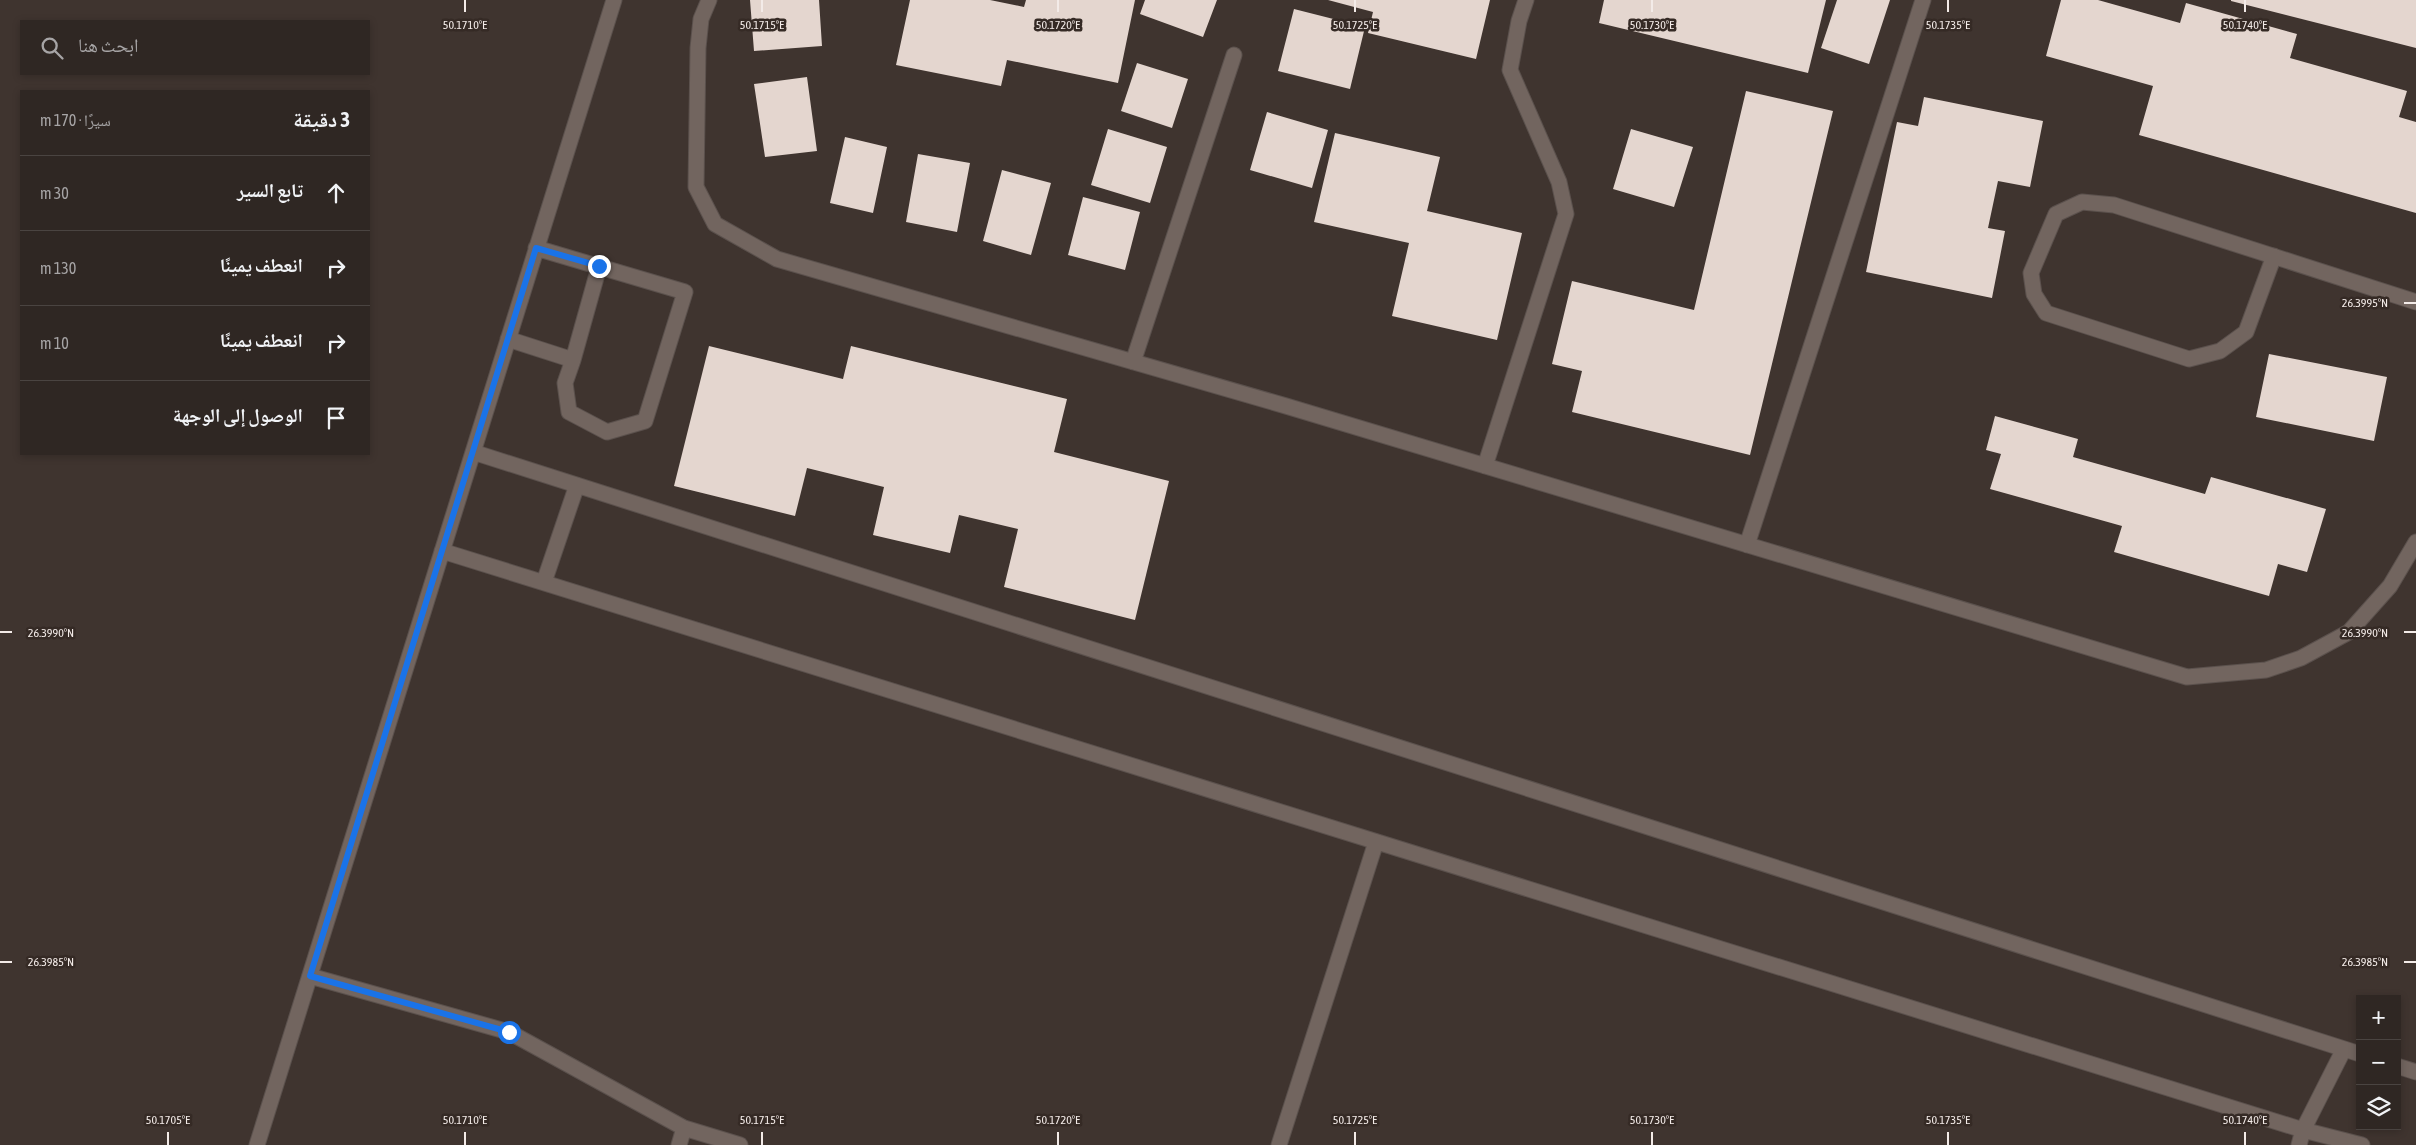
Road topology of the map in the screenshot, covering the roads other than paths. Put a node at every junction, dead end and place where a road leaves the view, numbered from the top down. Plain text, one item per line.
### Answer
1 (614, 0) edge
2 (709, 0) edge
3 (1526, 0) edge
4 (1923, 0) edge
5 (1234, 55) dead end
6 (536, 248) junction
7 (2274, 256) junction
8 (599, 266) junction
9 (2416, 302) edge
10 (508, 339) junction
11 (573, 360) junction
12 (1133, 362) junction
13 (473, 452) junction
14 (1486, 466) junction
15 (577, 485) junction
16 (2416, 542) edge
17 (1747, 545) junction
18 (442, 551) junction
19 (544, 582) junction
20 (1376, 842) junction
21 (310, 976) junction
22 (2344, 1049) junction
23 (2356, 1053) edge
24 (2401, 1067) edge
25 (2416, 1072) edge
26 (684, 1128) junction
27 (2301, 1138) edge
28 (257, 1145) edge
29 (679, 1145) edge
30 (740, 1145) edge
31 (1279, 1145) edge
32 (2362, 1145) edge

1 - 6 street
2 - 12 street
3 - 14 street
4 - 17 street
5 - 12 street
6 - 8 street
6 - 10 street
7 - 7 street
7 - 9 street
8 - 11 street
8 - 11 street
10 - 11 street
10 - 13 street
12 - 14 street
13 - 15 street
13 - 18 street
14 - 17 street
15 - 19 street
15 - 22 street
16 - 17 street
18 - 19 street
18 - 21 street
19 - 20 street
20 - 27 street
20 - 31 street
21 - 26 street
21 - 28 street
22 - 23 street
22 - 27 street
24 - 25 street
26 - 29 street
26 - 30 street
27 - 32 street

